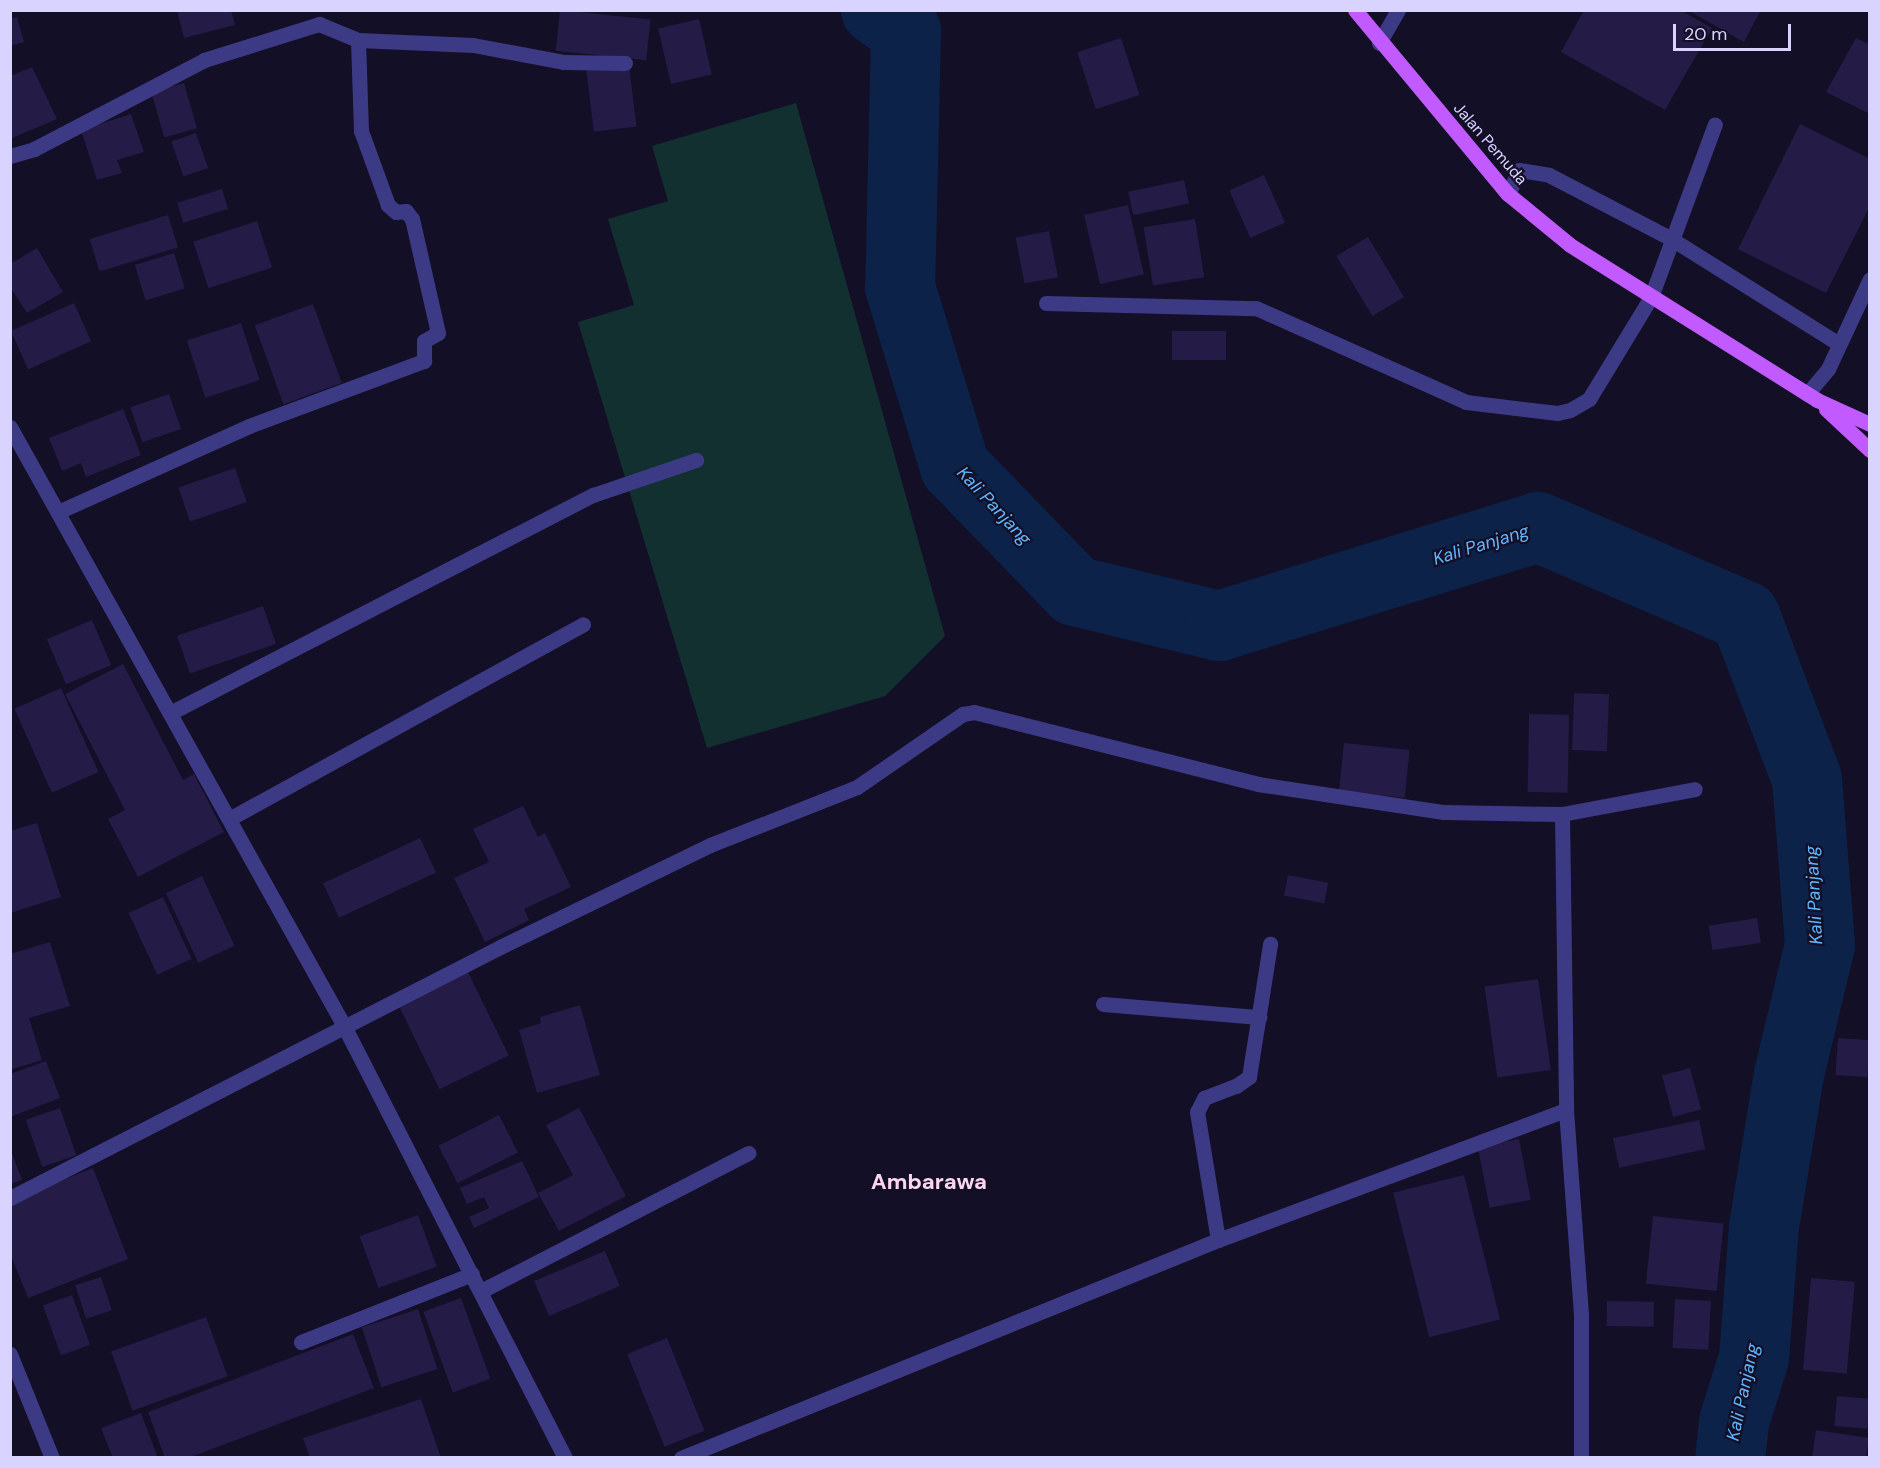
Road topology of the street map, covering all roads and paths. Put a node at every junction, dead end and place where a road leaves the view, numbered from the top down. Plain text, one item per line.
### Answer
1 (1355, 10) edge
2 (1398, 10) edge
3 (358, 40) junction
4 (1379, 43) junction
5 (624, 63) dead end
6 (1715, 124) dead end
7 (10, 156) edge
8 (1508, 194) junction
9 (1670, 238) junction
10 (1869, 279) edge
11 (1651, 297) junction
12 (1046, 303) dead end
13 (1839, 344) junction
14 (1812, 398) junction
15 (1869, 424) edge
16 (10, 427) edge
17 (1869, 450) edge
18 (696, 460) dead end
19 (60, 511) junction
20 (583, 624) dead end
21 (172, 712) junction
22 (1695, 789) dead end
23 (1562, 814) junction
24 (229, 819) junction
25 (1270, 944) dead end
26 (1103, 1004) dead end
27 (1259, 1017) junction
28 (343, 1024) junction
29 (1566, 1110) junction
30 (748, 1153) dead end
31 (10, 1198) edge
32 (1218, 1240) junction
33 (472, 1274) junction
34 (481, 1292) junction
35 (301, 1342) dead end
36 (10, 1354) edge
37 (52, 1458) edge
38 (564, 1458) edge
39 (681, 1458) edge
40 (1581, 1458) edge

1 - 4 main road, Jalan Pemuda
2 - 4 street
3 - 5 street
3 - 7 street
3 - 19 street
4 - 8 main road, Jalan Pemuda
6 - 9 street
8 - 9 street
8 - 11 main road, Jalan Pemuda
9 - 11 street
9 - 13 street
10 - 13 street
11 - 12 street
11 - 14 main road, Jalan Pemuda
13 - 14 street
14 - 15 main road
14 - 17 main road
16 - 19 street
18 - 21 street
19 - 21 street
20 - 24 street
21 - 24 street
22 - 23 street
23 - 28 street
23 - 29 street
24 - 28 street
25 - 27 street
26 - 27 street
27 - 32 street
28 - 31 street
28 - 33 street
29 - 32 street
29 - 40 street
30 - 34 street
32 - 39 street
33 - 34 street
33 - 35 street
34 - 38 street
36 - 37 street

